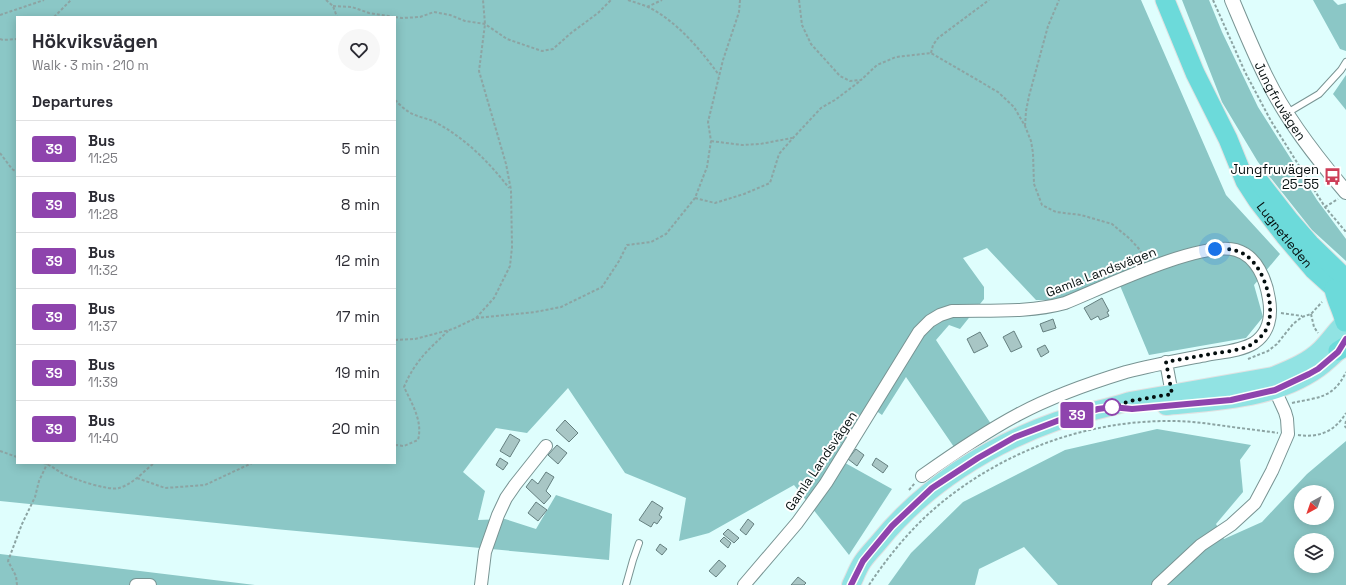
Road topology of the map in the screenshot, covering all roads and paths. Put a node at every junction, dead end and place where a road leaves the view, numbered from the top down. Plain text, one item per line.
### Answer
1 (44, 0) edge
2 (71, 0) edge
3 (326, 0) edge
4 (483, 0) edge
5 (612, 0) edge
6 (628, 0) edge
7 (662, 0) edge
8 (740, 0) edge
9 (799, 0) edge
10 (989, 0) edge
11 (1059, 0) edge
12 (1164, 0) edge
13 (1213, 0) edge
14 (1232, 0) edge
15 (332, 6) junction
16 (647, 7) junction
17 (0, 15) edge
18 (55, 16) edge
19 (337, 16) edge
20 (388, 16) edge
21 (396, 17) edge
22 (485, 24) junction
23 (0, 39) edge
24 (16, 39) edge
25 (931, 54) junction
26 (1346, 62) edge
27 (719, 75) junction
28 (861, 80) junction
29 (396, 101) edge
30 (1287, 114) junction
31 (1025, 126) junction
32 (793, 138) junction
33 (711, 141) junction
34 (0, 153) edge
35 (16, 172) edge
36 (511, 190) junction
37 (1344, 194) edge
38 (695, 198) junction
39 (1325, 207) junction
40 (1346, 232) edge
41 (1149, 268) junction
42 (1337, 292) edge
43 (1270, 311) junction
44 (1311, 314) junction
45 (1304, 317) junction
46 (476, 318) junction
47 (449, 330) junction
48 (1344, 336) edge
49 (1320, 337) dead end
50 (396, 340) edge
51 (1234, 350) junction
52 (1166, 362) junction
53 (1346, 372) edge
54 (1276, 391) junction
55 (1172, 400) junction
56 (1346, 413) edge
57 (1346, 421) edge
58 (1346, 428) edge
59 (1288, 434) junction
60 (396, 445) edge
61 (546, 446) dead end
62 (0, 451) edge
63 (16, 457) edge
64 (47, 464) joint
65 (153, 464) edge
66 (250, 464) edge
67 (922, 476) dead end
68 (137, 478) junction
69 (639, 543) dead end
70 (17, 585) edge
71 (136, 585) edge
72 (150, 585) edge
73 (481, 585) edge
74 (626, 585) edge
75 (744, 585) edge
76 (851, 585) edge
77 (869, 585) edge
78 (1158, 585) edge

1 - 17 path
2 - 18 path
3 - 15 path
4 - 22 path
5 - 22 path
6 - 16 path
7 - 16 path
8 - 27 path
9 - 28 path
10 - 25 path
11 - 31 path
12 - 42 highway, Lugnetleden
13 - 39 path
14 - 30 street, Jungfruvägen
15 - 19 path
15 - 20 path
16 - 27 path
21 - 22 path
22 - 36 path
23 - 24 path
25 - 28 path
25 - 31 path
26 - 30 lane
27 - 33 path
28 - 32 path
29 - 36 path
30 - 37 street, Jungfruvägen
31 - 41 path
32 - 33 path
32 - 38 path
33 - 38 path
34 - 35 path
36 - 46 path
37 - 39 path
38 - 46 path
39 - 40 path
41 - 43 street, Gamla Landsvägen
41 - 75 street, Gamla Landsvägen
42 - 44 path
42 - 48 highway
43 - 45 path
43 - 51 street, Gamla Landsvägen
44 - 45 path
44 - 49 path
45 - 51 path
46 - 47 path
47 - 50 path
47 - 60 path
48 - 54 main road
48 - 54 main road
51 - 52 street, Gamla Landsvägen
52 - 55 street
52 - 67 street, Gamla Landsvägen
53 - 54 path
54 - 55 main road
54 - 59 street
55 - 76 main road
56 - 59 path
57 - 58 path
59 - 77 path
59 - 78 street
61 - 73 street
62 - 63 path
64 - 68 path
64 - 70 path
65 - 68 path
66 - 68 path
69 - 74 lane
71 - 72 street

